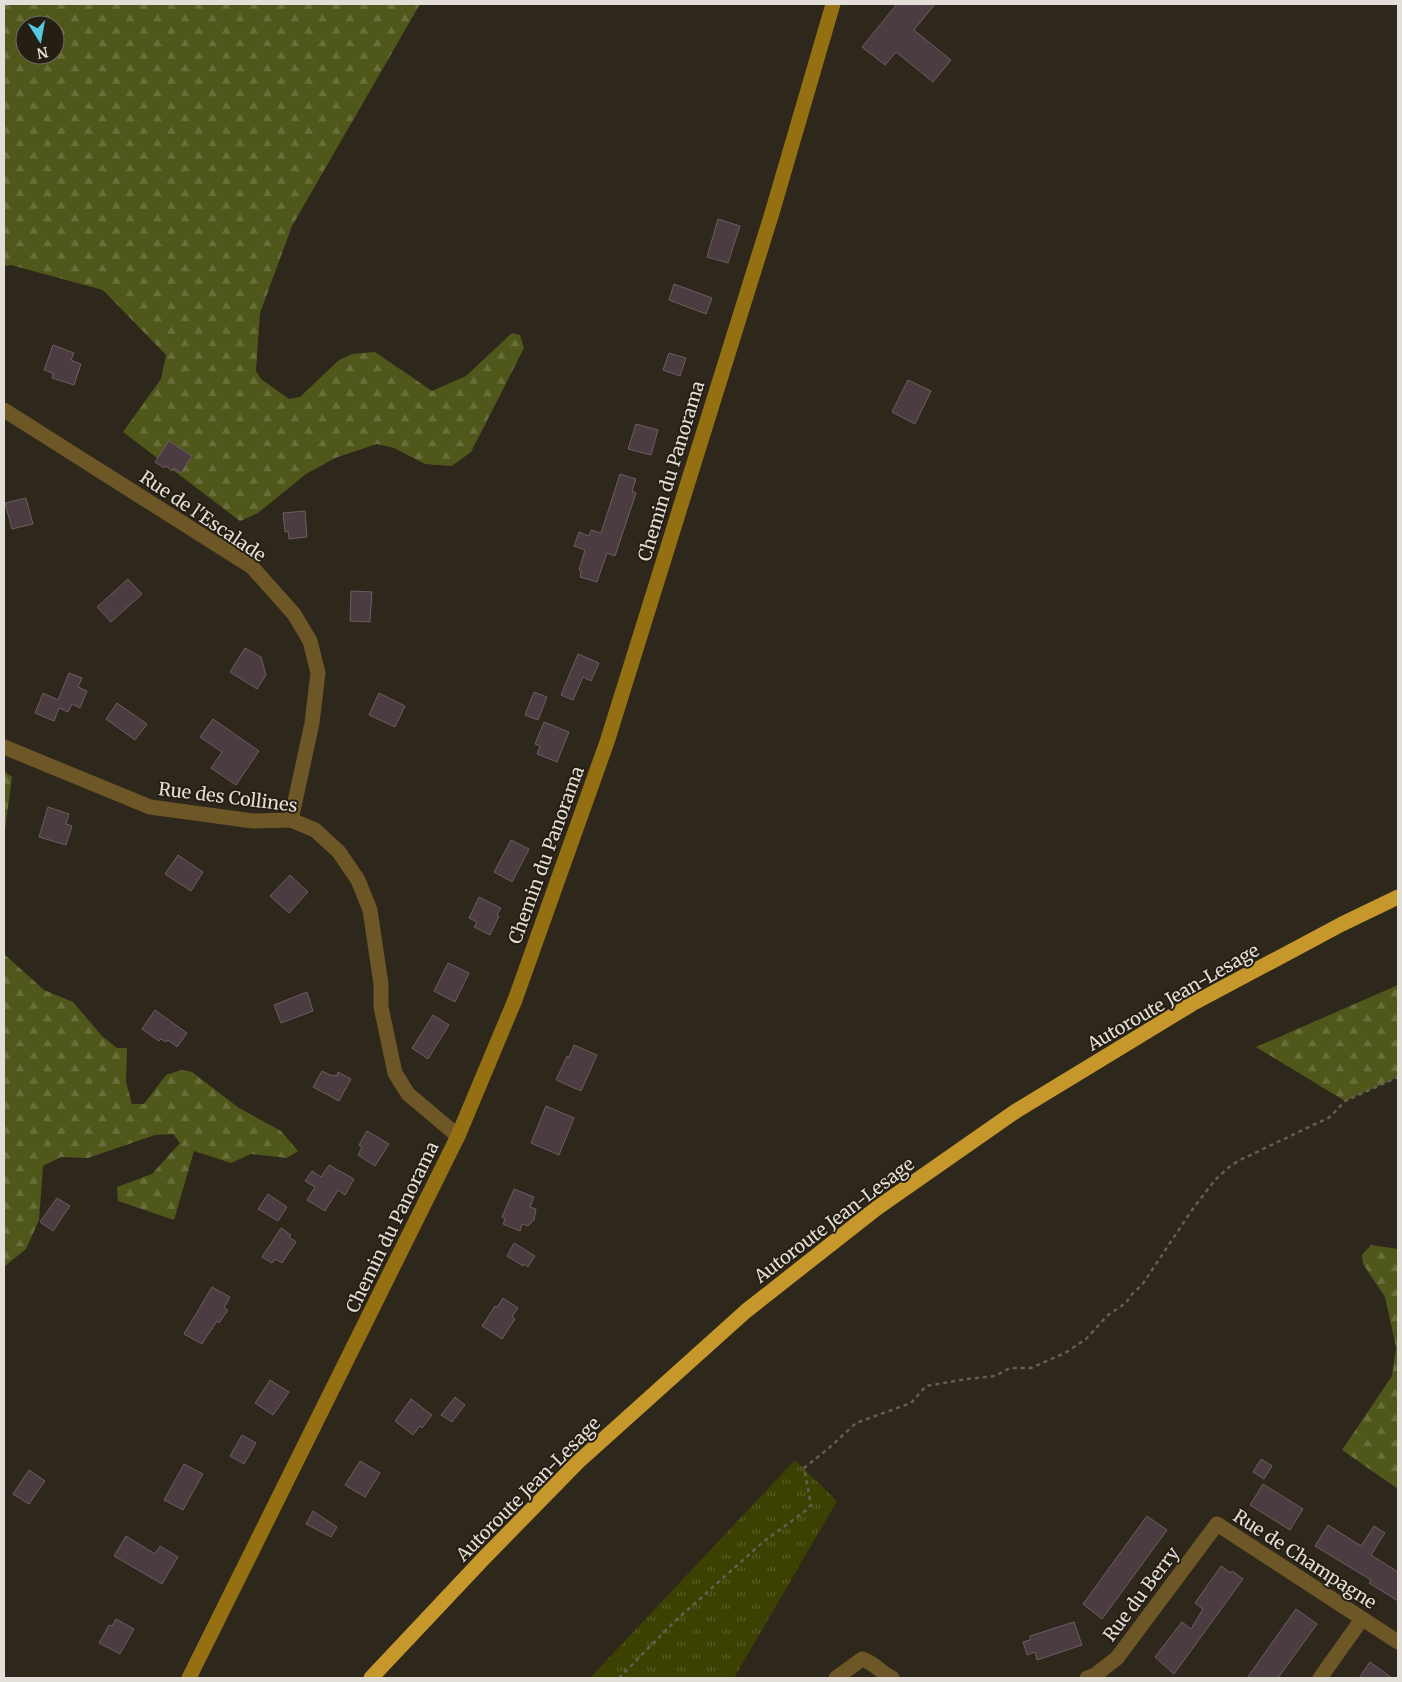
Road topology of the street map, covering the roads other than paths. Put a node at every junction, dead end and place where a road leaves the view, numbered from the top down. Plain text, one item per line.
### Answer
1 (833, 4) edge
2 (4, 410) edge
3 (4, 747) edge
4 (291, 820) junction
5 (1398, 897) edge
6 (458, 1136) junction
7 (1217, 1524) joint
8 (1362, 1619) junction
9 (1398, 1642) edge
10 (189, 1678) edge
11 (372, 1678) edge
12 (836, 1678) edge
13 (892, 1678) edge
14 (1087, 1678) edge
15 (1320, 1678) edge

1 - 6 street, Chemin du Panorama
2 - 4 street, Rue de l'Escalade
3 - 4 street, Rue des Collines
4 - 6 street, Rue des Collines
5 - 11 highway, Autoroute Jean-Lesage
6 - 10 street, Chemin du Panorama
7 - 8 street, Rue de Champagne
7 - 14 street, Rue du Berry
8 - 9 street, Rue de Champagne
8 - 15 street
12 - 13 street

